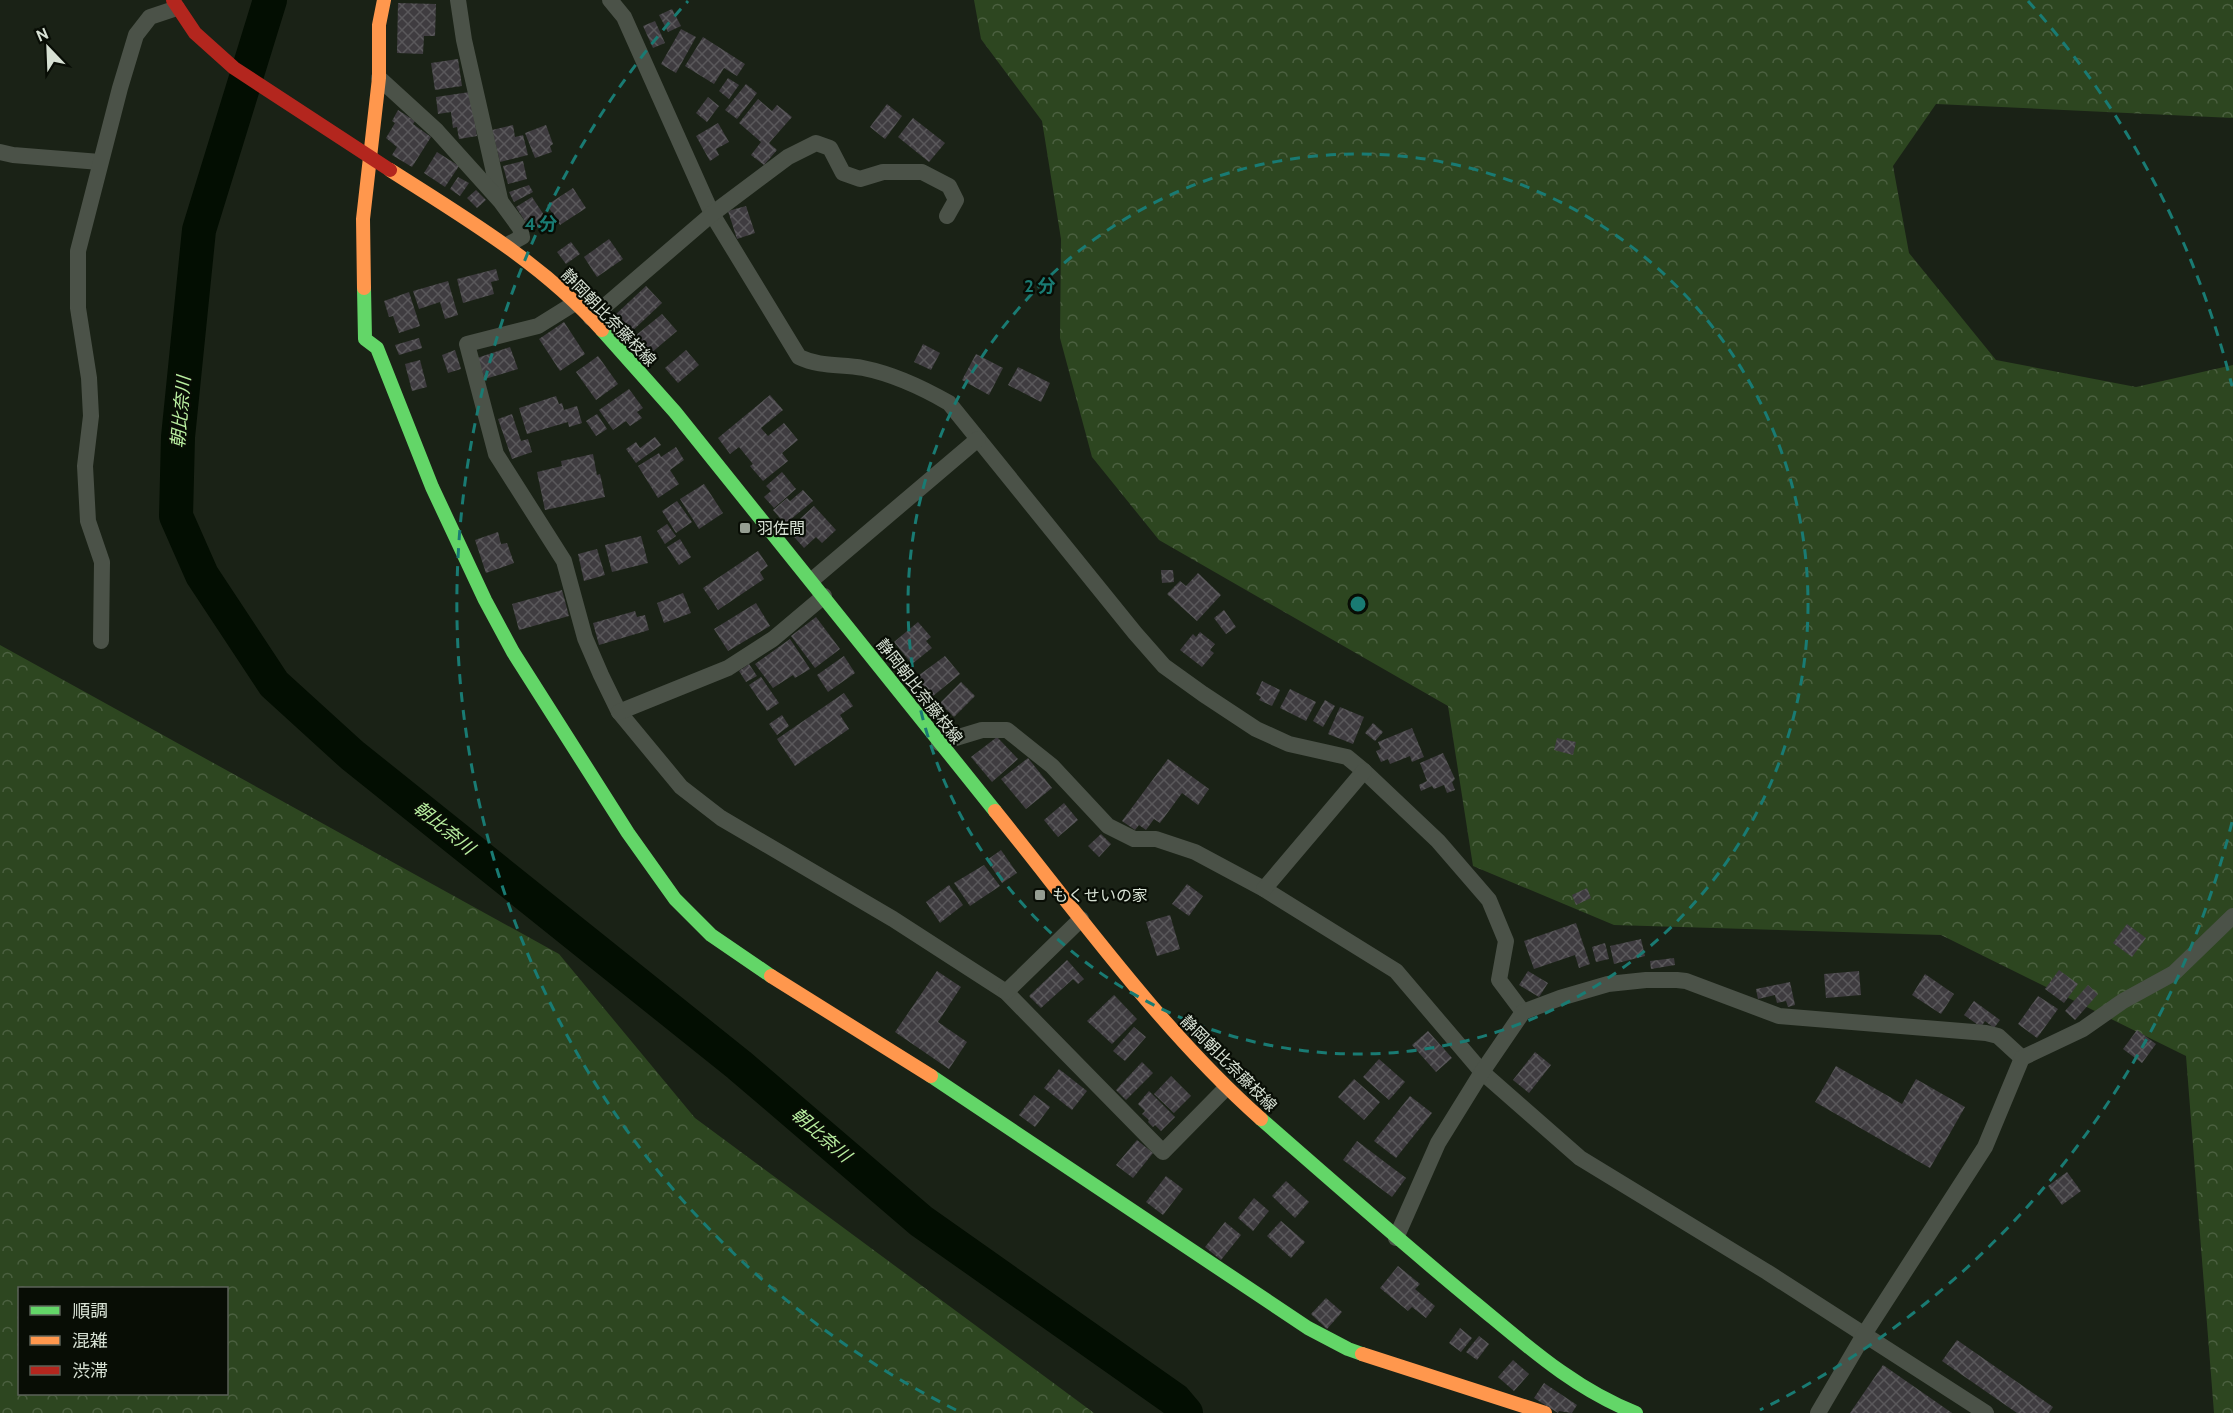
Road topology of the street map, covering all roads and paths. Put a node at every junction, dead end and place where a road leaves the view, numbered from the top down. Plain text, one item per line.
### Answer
1 (384, 0) edge
2 (458, 0) edge
3 (610, 0) edge
4 (175, 4) edge
5 (379, 78) junction
6 (0, 152) edge
7 (367, 156) junction
8 (100, 162) junction
9 (501, 202) junction
10 (712, 214) junction
11 (947, 216) dead end
12 (507, 245) junction
13 (575, 303) junction
14 (591, 318) junction
15 (978, 439) junction
16 (812, 580) junction
17 (824, 596) junction
18 (101, 641) dead end
19 (620, 712) junction
20 (939, 743) junction
21 (1364, 771) junction
22 (1264, 889) junction
23 (2233, 916) edge
24 (1081, 919) junction
25 (1006, 992) junction
26 (1523, 1012) junction
27 (2022, 1058) junction
28 (1482, 1072) junction
29 (1226, 1088) junction
30 (1396, 1238) junction
31 (1865, 1333) junction
32 (1545, 1413) edge
33 (1636, 1413) edge
34 (1818, 1413) edge
35 (1986, 1413) edge

1 - 5 main road
2 - 9 street
3 - 10 street
4 - 7 main road, 静岡朝比奈藤枝線
4 - 8 street
5 - 7 main road
5 - 9 street
6 - 8 street
7 - 12 main road, 静岡朝比奈藤枝線
7 - 32 main road
8 - 18 street
9 - 12 street
10 - 11 street
10 - 14 street
10 - 15 street
12 - 13 main road, 静岡朝比奈藤枝線
13 - 14 main road, 静岡朝比奈藤枝線
13 - 19 street
14 - 16 main road, 静岡朝比奈藤枝線
15 - 16 street
15 - 21 street
16 - 17 main road, 静岡朝比奈藤枝線
17 - 19 street
17 - 20 main road, 静岡朝比奈藤枝線
19 - 25 street
20 - 22 street
20 - 24 main road, 静岡朝比奈藤枝線
21 - 22 street
21 - 26 street
22 - 28 street
23 - 27 street
24 - 25 street
24 - 29 main road, 静岡朝比奈藤枝線
25 - 29 street
26 - 27 street
26 - 28 street
27 - 31 street
28 - 30 street
28 - 31 street
29 - 30 main road, 静岡朝比奈藤枝線
30 - 33 main road, 静岡朝比奈藤枝線
31 - 34 street
31 - 35 street

